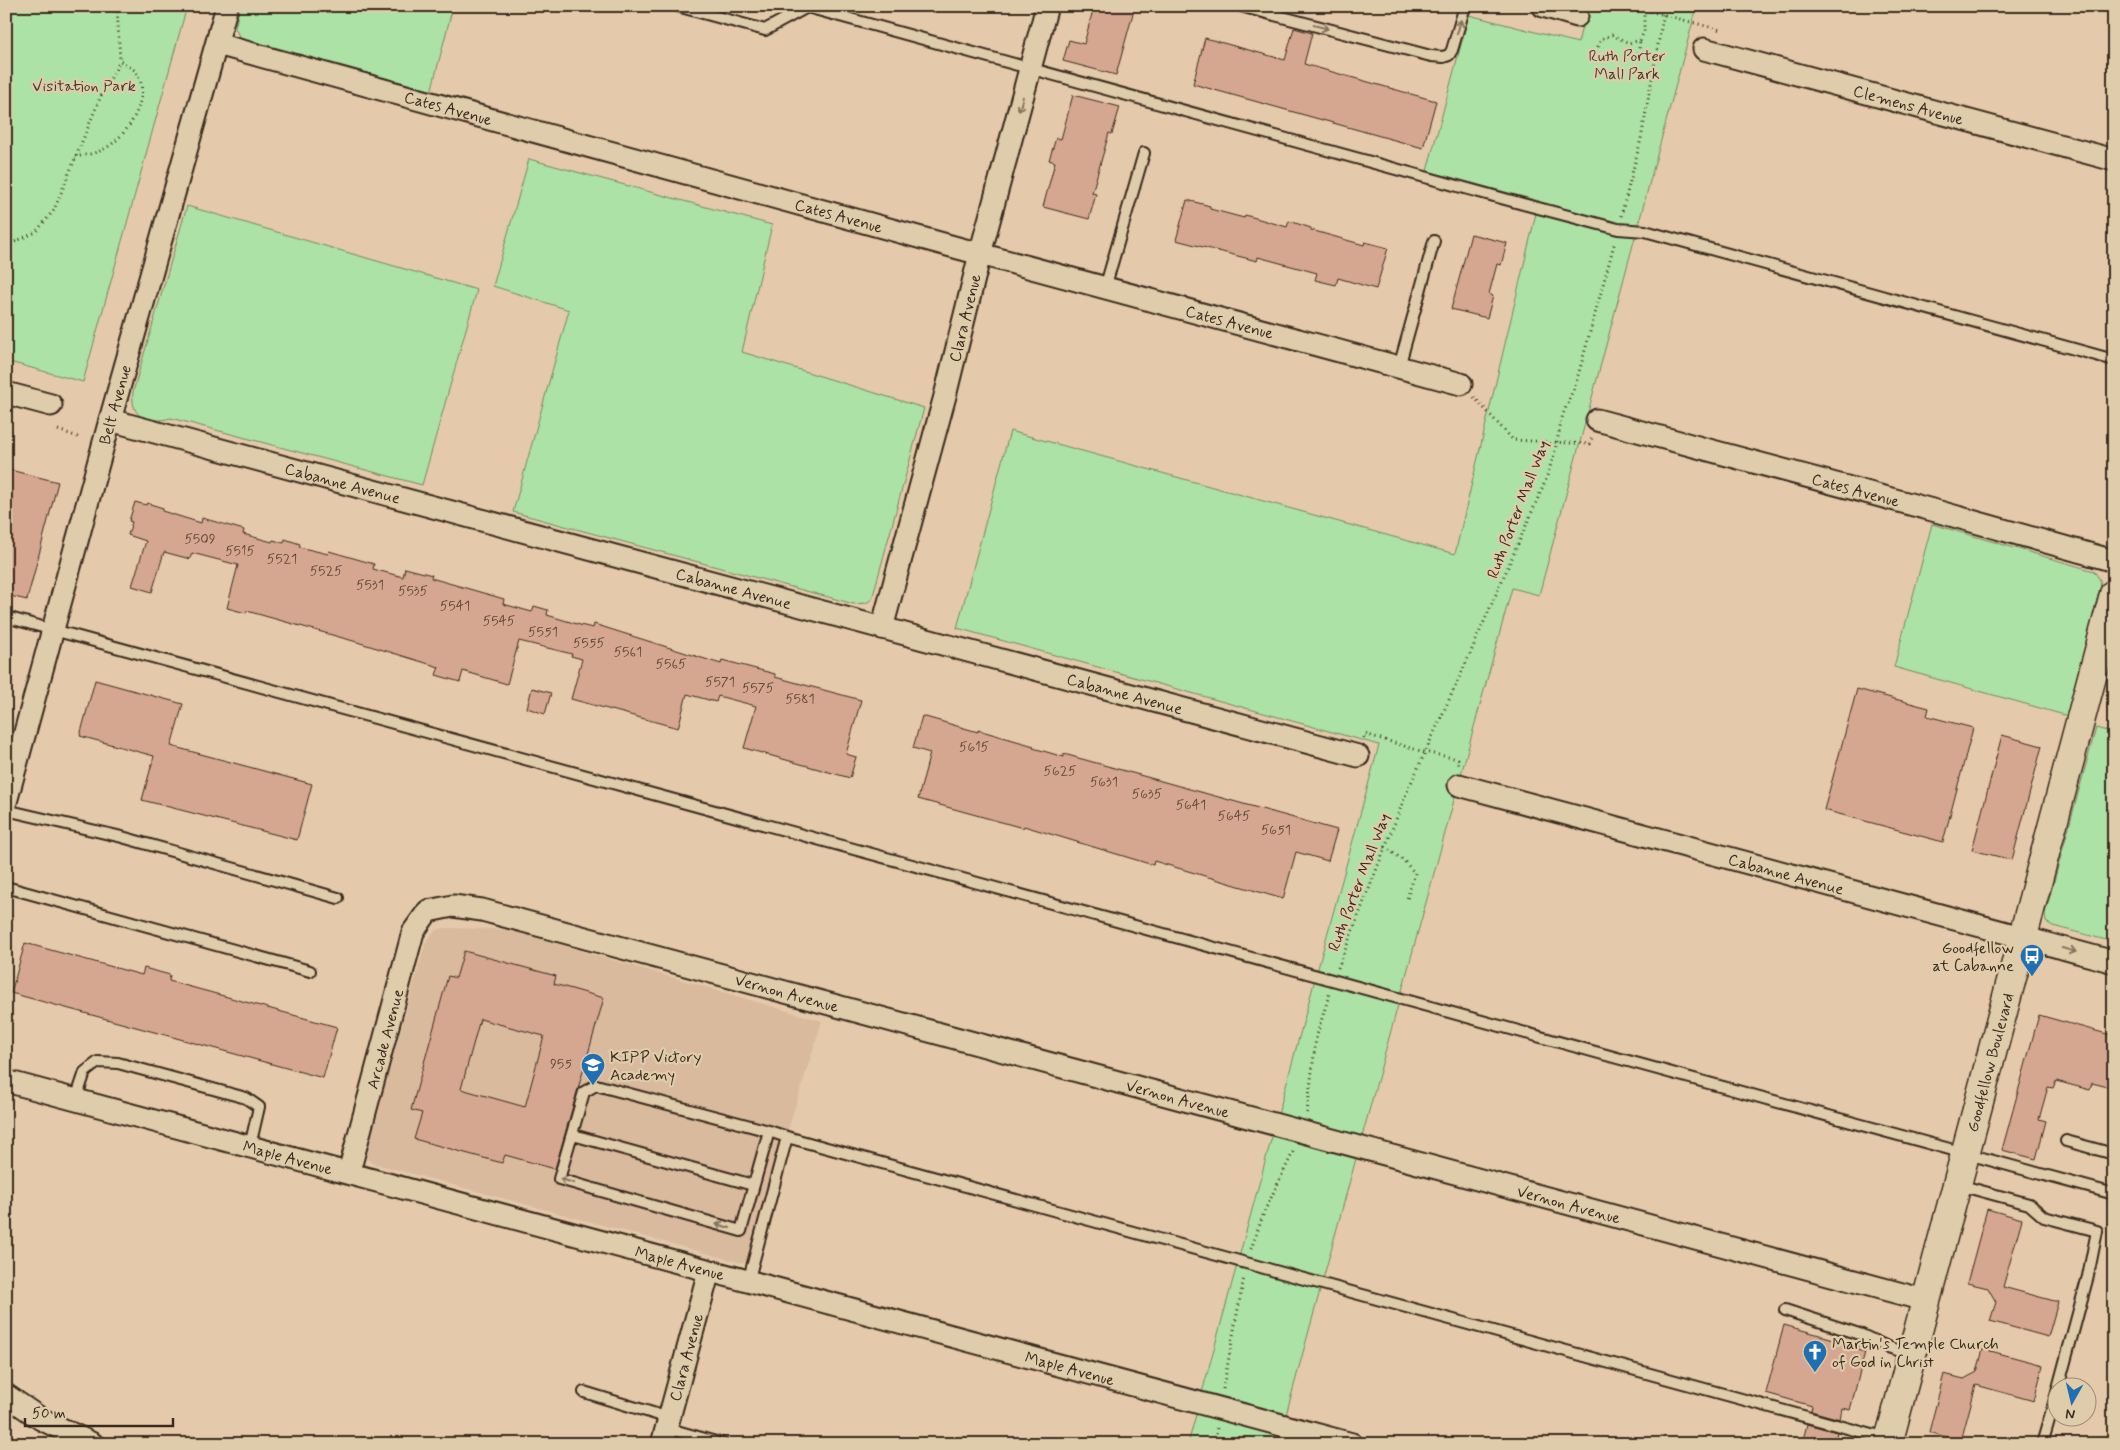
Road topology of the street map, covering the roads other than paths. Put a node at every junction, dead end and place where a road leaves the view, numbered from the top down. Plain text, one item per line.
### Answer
1 (227, 6) edge
2 (677, 6) edge
3 (1047, 6) edge
4 (1240, 6) edge
5 (1465, 6) edge
6 (1543, 6) edge
7 (1577, 16) dead end
8 (217, 44) junction
9 (1704, 49) dead end
10 (1031, 68) junction
11 (1144, 153) dead end
12 (2114, 160) edge
13 (1434, 240) dead end
14 (980, 254) junction
15 (1105, 288) junction
16 (2114, 360) edge
17 (1399, 367) junction
18 (1461, 384) road end
19 (6, 393) edge
20 (51, 405) dead end
21 (110, 420) junction
22 (1597, 420) road end
23 (2114, 560) edge
24 (2114, 594) edge
25 (6, 617) edge
26 (882, 628) junction
27 (53, 629) junction
28 (1358, 756) road end
29 (1459, 785) road end
30 (6, 802) edge
31 (6, 810) edge
32 (6, 887) edge
33 (338, 898) dead end
34 (428, 911) joint
35 (2023, 938) junction
36 (2114, 962) edge
37 (310, 971) dead end
38 (6, 1081) edge
39 (76, 1099) junction
40 (769, 1131) junction
41 (573, 1135) junction
42 (787, 1136) junction
43 (2066, 1141) dead end
44 (250, 1146) junction
45 (1967, 1153) junction
46 (2114, 1154) edge
47 (349, 1172) junction
48 (753, 1185) junction
49 (1958, 1185) junction
50 (2114, 1194) edge
51 (709, 1271) junction
52 (748, 1282) junction
53 (1928, 1302) junction
54 (1785, 1310) dead end
55 (1913, 1355) junction
56 (2061, 1378) edge
57 (584, 1392) dead end
58 (6, 1395) edge
59 (2048, 1423) edge
60 (666, 1430) edge
61 (1889, 1442) edge
62 (93, 1444) edge
63 (722, 1444) edge
64 (1352, 1444) edge
65 (2042, 1444) edge

1 - 8 street, Belt Avenue
2 - 10 lane
3 - 10 street, Clara Avenue
4 -> 5 lane
6 - 7 street
8 - 14 street, Cates Avenue
8 - 21 street, Belt Avenue
9 - 12 street, Clemens Avenue
10 -> 14 street, Clara Avenue
10 - 16 lane
11 - 15 lane
13 - 17 lane
14 - 15 street, Cates Avenue
14 - 26 street, Clara Avenue
15 - 17 street, Cates Avenue
17 - 18 street, Cates Avenue
19 - 20 street
21 - 26 street, Cabanne Avenue
21 - 27 street, Belt Avenue
22 - 23 street, Cates Avenue
24 - 35 main road, Goodfellow Boulevard
25 - 27 lane
26 - 28 street, Cabanne Avenue
27 - 30 street, Belt Avenue
27 - 45 lane
29 - 35 street, Cabanne Avenue
31 - 33 lane
32 - 37 lane
34 - 47 street, Arcade Avenue
34 - 53 street, Vernon Avenue
35 -> 36 street, Cabanne Avenue
35 - 45 main road, Goodfellow Boulevard
38 - 39 street, Maple Avenue
39 - 44 street, Maple Avenue
39 - 44 lane
40 - 41 lane
40 - 42 lane
40 - 48 lane
41 - 48 lane
48 -> 41 lane
42 - 52 lane
42 - 61 lane
43 - 46 lane
44 - 47 street, Maple Avenue
45 - 49 main road, Goodfellow Boulevard
45 - 50 lane
47 - 51 street, Maple Avenue
49 - 53 main road, Goodfellow Boulevard
49 - 56 lane
51 - 52 street, Maple Avenue
51 - 60 street, Clara Avenue
52 - 64 street, Maple Avenue
53 - 55 main road, Goodfellow Boulevard
54 - 55 lane
55 - 61 main road, Goodfellow Boulevard
57 - 60 lane
58 - 62 street
59 - 65 lane
60 - 63 lane

